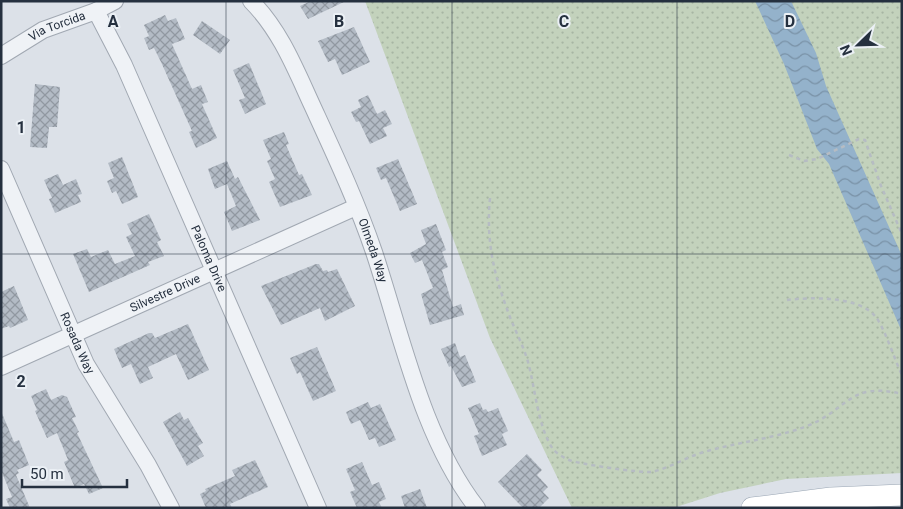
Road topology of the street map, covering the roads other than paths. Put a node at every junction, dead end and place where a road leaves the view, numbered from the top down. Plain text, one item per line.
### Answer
1 (115, 1) edge
2 (251, 1) edge
3 (96, 11) junction
4 (1, 56) edge
5 (1, 170) edge
6 (356, 207) junction
7 (214, 271) junction
8 (72, 334) junction
9 (1, 367) edge
10 (902, 495) edge
11 (848, 503) edge
12 (171, 508) edge
13 (318, 508) edge
14 (478, 508) edge
15 (752, 508) edge

1 - 3 street, Via Torcida
2 - 6 street, Olmeda Way
3 - 4 street, Via Torcida
3 - 7 street, Paloma Drive
5 - 8 street, Rosada Way
6 - 7 street, Silvestre Drive
6 - 14 street, Olmeda Way
7 - 8 street, Silvestre Drive
7 - 13 street, Paloma Drive
8 - 9 street, Silvestre Drive
8 - 12 street, Rosada Way
10 - 11 main road
11 - 15 main road

